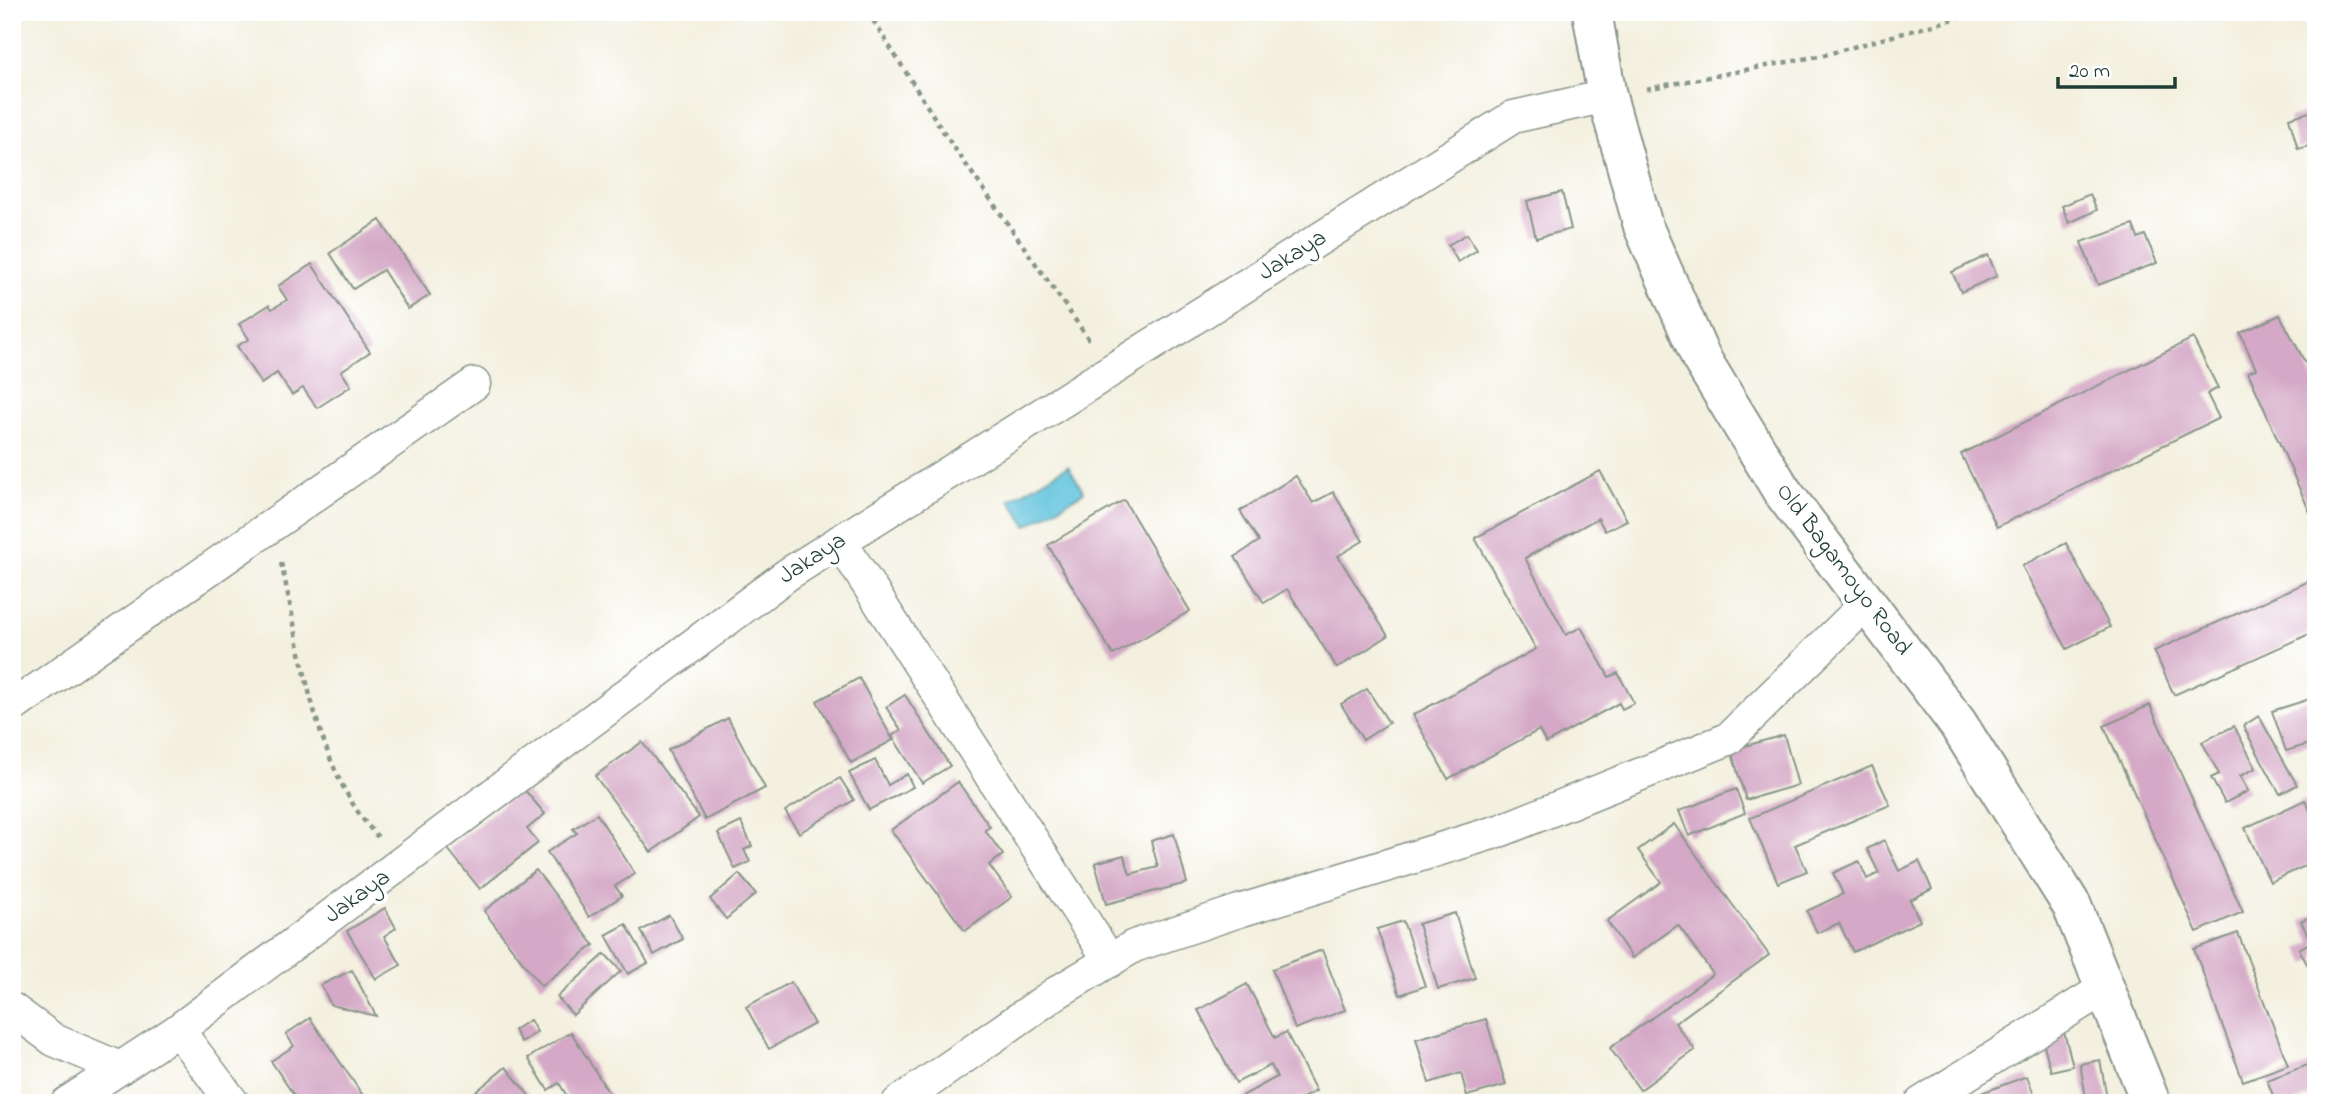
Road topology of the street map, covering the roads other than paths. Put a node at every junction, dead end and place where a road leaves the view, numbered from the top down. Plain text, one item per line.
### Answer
1 (1592, 12) edge
2 (1607, 96) junction
3 (474, 384) dead end
4 (840, 541) junction
5 (1867, 603) junction
6 (12, 707) edge
7 (1110, 961) junction
8 (2105, 988) junction
9 (12, 1009) edge
10 (178, 1030) junction
11 (120, 1068) junction
12 (67, 1103) edge
13 (233, 1103) edge
14 (898, 1103) edge
15 (1921, 1103) edge
16 (2151, 1103) edge

1 - 2 street, Old Bagamoyo Road
2 - 4 street, Jakaya
2 - 5 street, Old Bagamoyo Road
3 - 6 street
4 - 7 street
4 - 10 street, Jakaya
5 - 7 street
5 - 8 street, Old Bagamoyo Road
7 - 14 street
8 - 15 street
8 - 16 street, Old Bagamoyo Road
9 - 11 street
10 - 11 street, Jakaya
10 - 13 street
11 - 12 street, Jakaya

